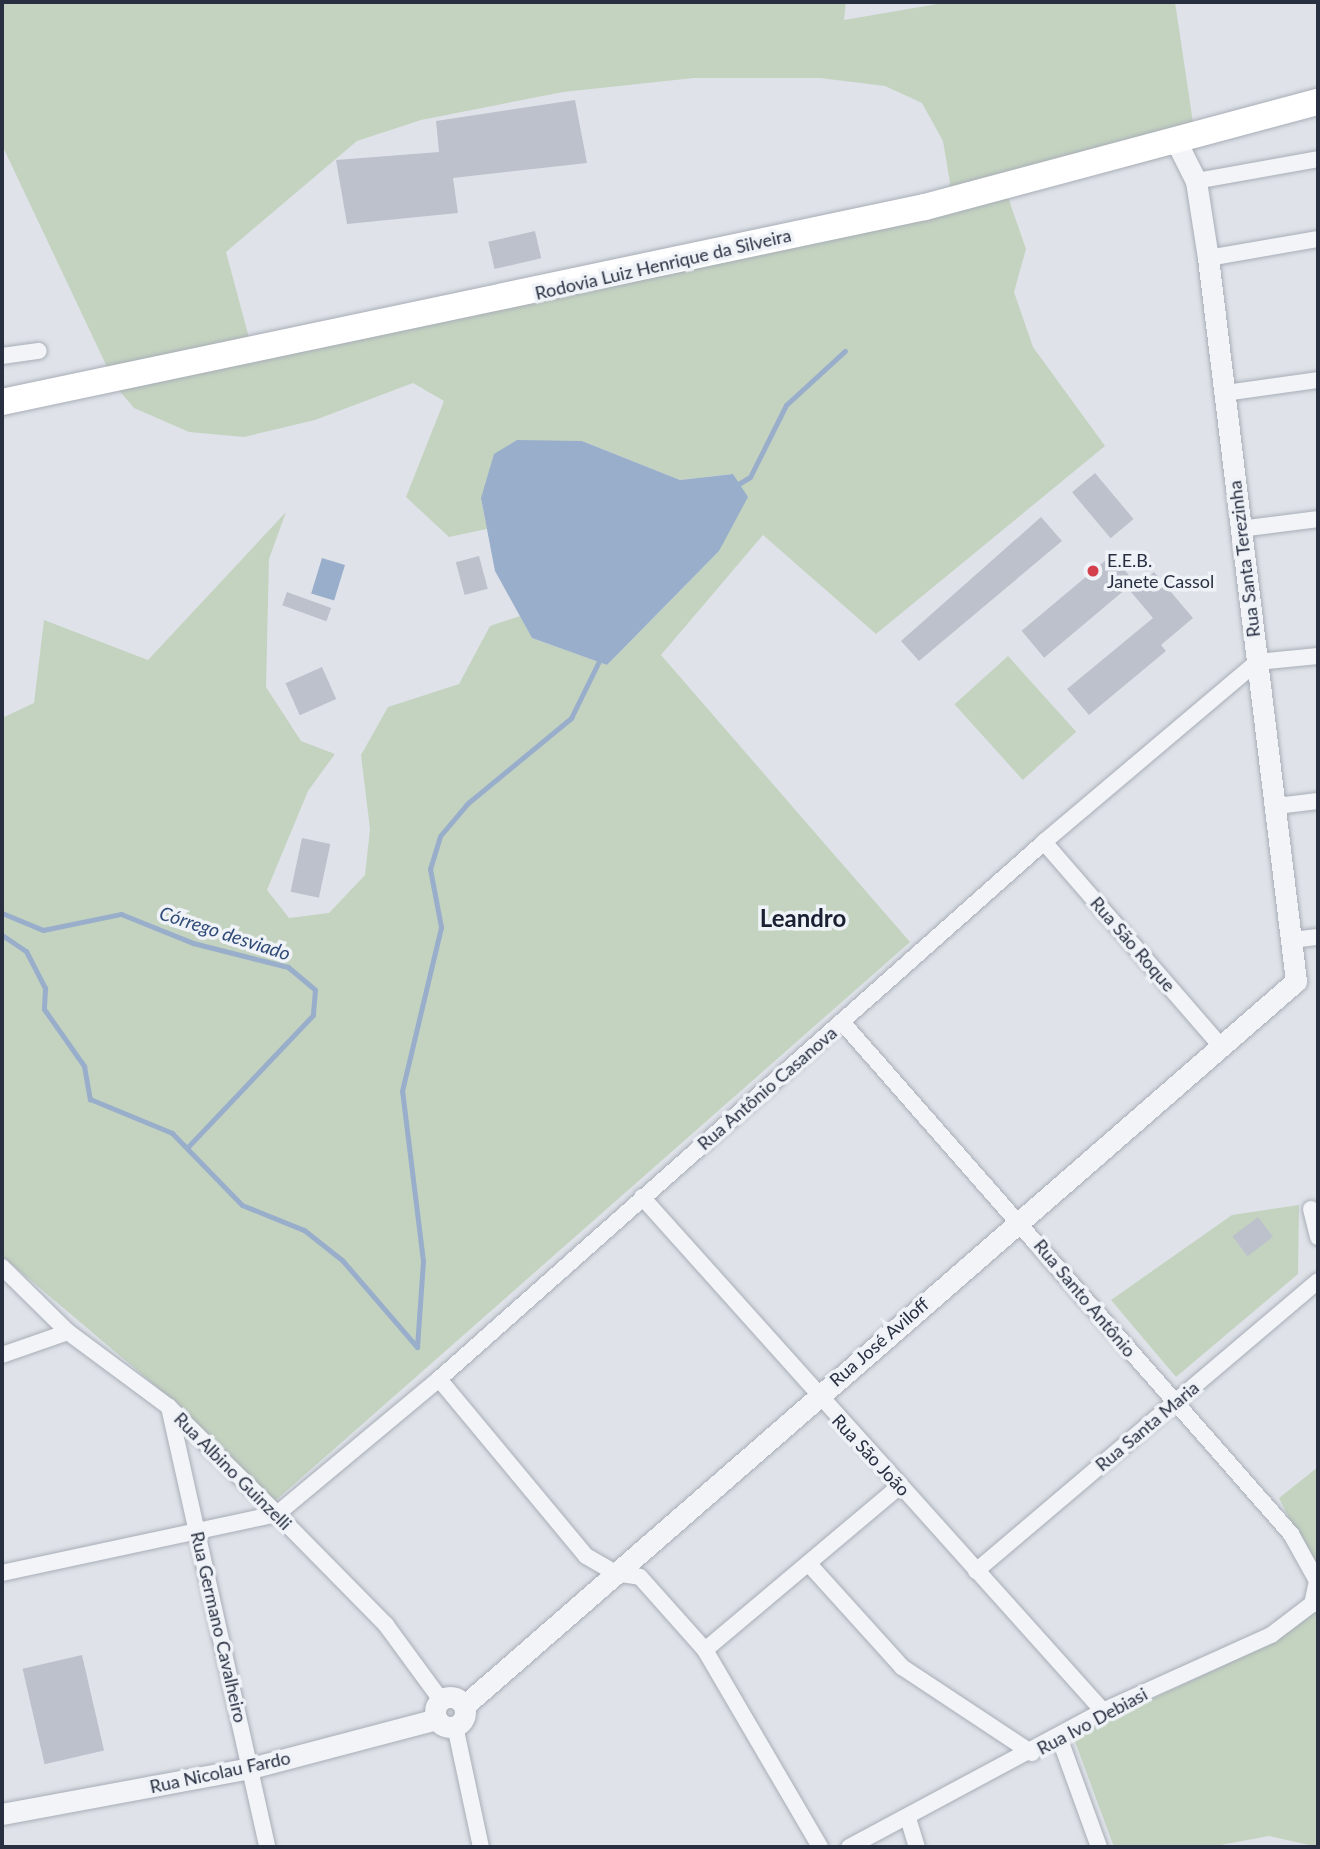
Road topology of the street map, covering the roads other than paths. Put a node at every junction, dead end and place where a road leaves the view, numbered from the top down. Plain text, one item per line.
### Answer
1 (1318, 102) edge
2 (1176, 141) junction
3 (1318, 159) edge
4 (1196, 181) junction
5 (1318, 239) edge
6 (1208, 258) junction
7 (39, 351) dead end
8 (2, 356) edge
9 (1318, 380) edge
10 (1225, 393) junction
11 (2, 402) edge
12 (1318, 519) edge
13 (1240, 529) junction
14 (1318, 656) edge
15 (1257, 662) junction
16 (1318, 801) edge
17 (1276, 806) junction
18 (1044, 842) junction
19 (1318, 937) edge
20 (1292, 940) junction
21 (1296, 981) joint
22 (842, 1022) junction
23 (1222, 1046) junction
24 (642, 1197) junction
25 (1311, 1209) dead end
26 (1021, 1221) junction
27 (1318, 1237) edge
28 (2, 1268) edge
29 (1318, 1281) edge
30 (68, 1332) junction
31 (2, 1355) edge
32 (439, 1379) junction
33 (816, 1396) junction
34 (1174, 1402) junction
35 (169, 1407) junction
36 (901, 1486) junction
37 (277, 1514) junction
38 (198, 1531) junction
39 (809, 1564) junction
40 (976, 1572) junction
41 (2, 1573) edge
42 (615, 1573) junction
43 (1317, 1581) edge
44 (705, 1650) junction
45 (1102, 1711) junction
46 (444, 1715) junction
47 (1059, 1737) junction
48 (1031, 1753) junction
49 (251, 1768) junction
50 (2, 1814) edge
51 (908, 1818) junction
52 (267, 1847) edge
53 (481, 1847) edge
54 (820, 1847) edge
55 (849, 1847) edge
56 (917, 1847) edge
57 (1099, 1847) edge

1 - 2 main road, Rodovia Luiz Henrique da Silveira
2 - 4 street, Rua Santa Terezinha
2 - 11 main road, Rodovia Luiz Henrique da Silveira
3 - 4 street
4 - 6 street, Rua Santa Terezinha
5 - 6 street
6 - 10 street, Rua Santa Terezinha
7 - 8 street
9 - 10 street
10 - 13 street, Rua Santa Terezinha
12 - 13 street
13 - 15 street, Rua Santa Terezinha
14 - 15 street
15 - 17 street, Rua Santa Terezinha
15 - 18 street, Rua Antônio Casanova
16 - 17 street
17 - 20 street, Rua Santa Terezinha
18 - 22 street, Rua Antônio Casanova
18 - 23 street, Rua São Roque
19 - 20 street
20 - 21 street, Rua Santa Terezinha
21 - 23 street, Rua José Aviloff
22 - 24 street, Rua Antônio Casanova
22 - 26 street, Rua Santo Antônio
23 - 26 street, Rua José Aviloff
24 - 32 street, Rua Antônio Casanova
24 - 33 street, Rua São João
25 - 27 street
26 - 33 street, Rua José Aviloff
26 - 34 street, Rua Santo Antônio
28 - 30 street, Rua Albino Guinzelli
29 - 34 street, Rua Santa Maria
30 - 31 street
30 - 35 street, Rua Albino Guinzelli
32 - 37 street, Rua Antônio Casanova
32 - 42 street
33 - 36 street, Rua São João
33 - 42 street, Rua José Aviloff
34 - 40 street, Rua Santa Maria
34 - 43 street, Rua Santo Antônio
35 - 37 street, Rua Albino Guinzelli
35 - 38 street, Rua Germano Cavalheiro
36 - 39 street
36 - 40 street, Rua São João
37 - 38 street
37 - 46 street, Rua Albino Guinzelli
38 - 41 street
38 - 49 street, Rua Germano Cavalheiro
39 - 44 street
39 - 48 street
40 - 45 street, Rua São João
42 - 44 street
42 - 46 street, Rua José Aviloff
43 - 45 street, Rua Ivo Debiasi
44 - 54 street
45 - 47 street, Rua Ivo Debiasi
46 - 49 street, Rua Nicolau Fardo
46 - 53 street, Rua Albino Guinzelli
47 - 48 street, Rua Ivo Debiasi
47 - 57 street
48 - 51 street, Rua Ivo Debiasi
49 - 50 street, Rua Nicolau Fardo
49 - 52 street, Rua Germano Cavalheiro
51 - 55 street, Rua Ivo Debiasi
51 - 56 street

